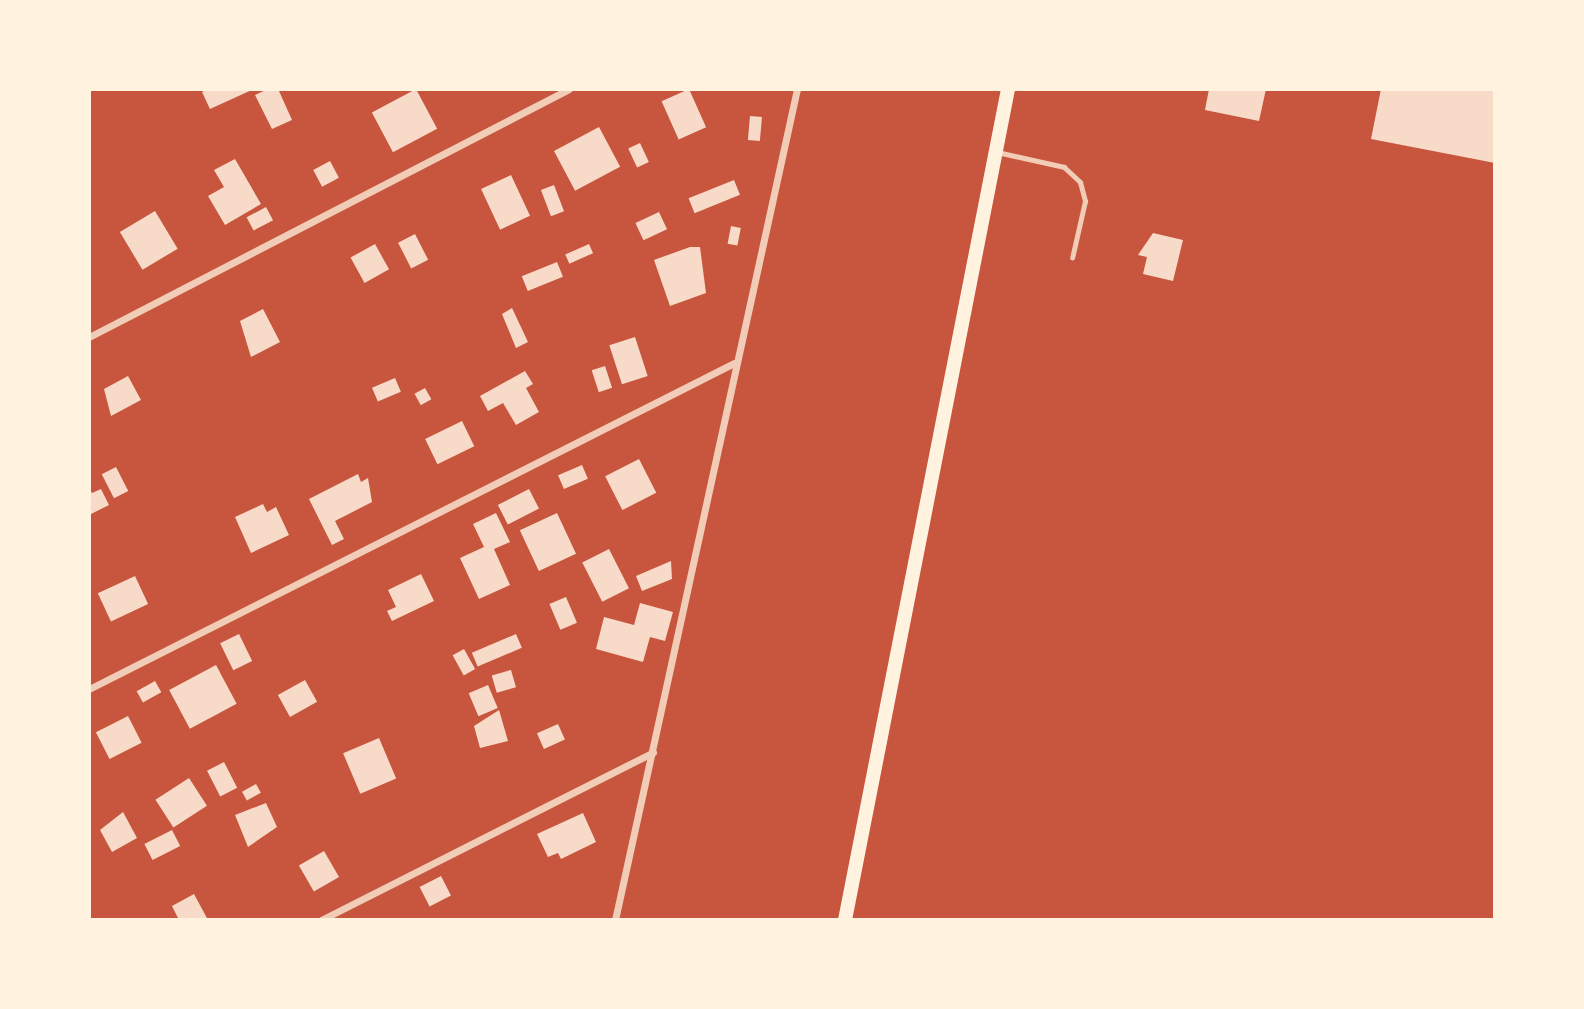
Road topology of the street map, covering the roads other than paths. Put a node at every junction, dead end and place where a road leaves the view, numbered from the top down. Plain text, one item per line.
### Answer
1 (569, 89) edge
2 (797, 89) edge
3 (1008, 89) edge
4 (996, 151) junction
5 (1072, 258) dead end
6 (89, 337) edge
7 (734, 363) junction
8 (89, 689) edge
9 (653, 752) junction
10 (321, 920) edge
11 (615, 920) edge
12 (845, 920) edge

1 - 6 street
2 - 7 street
3 - 4 main road
4 - 5 lane
4 - 12 main road
7 - 8 street
7 - 9 street
9 - 10 street
9 - 11 street

